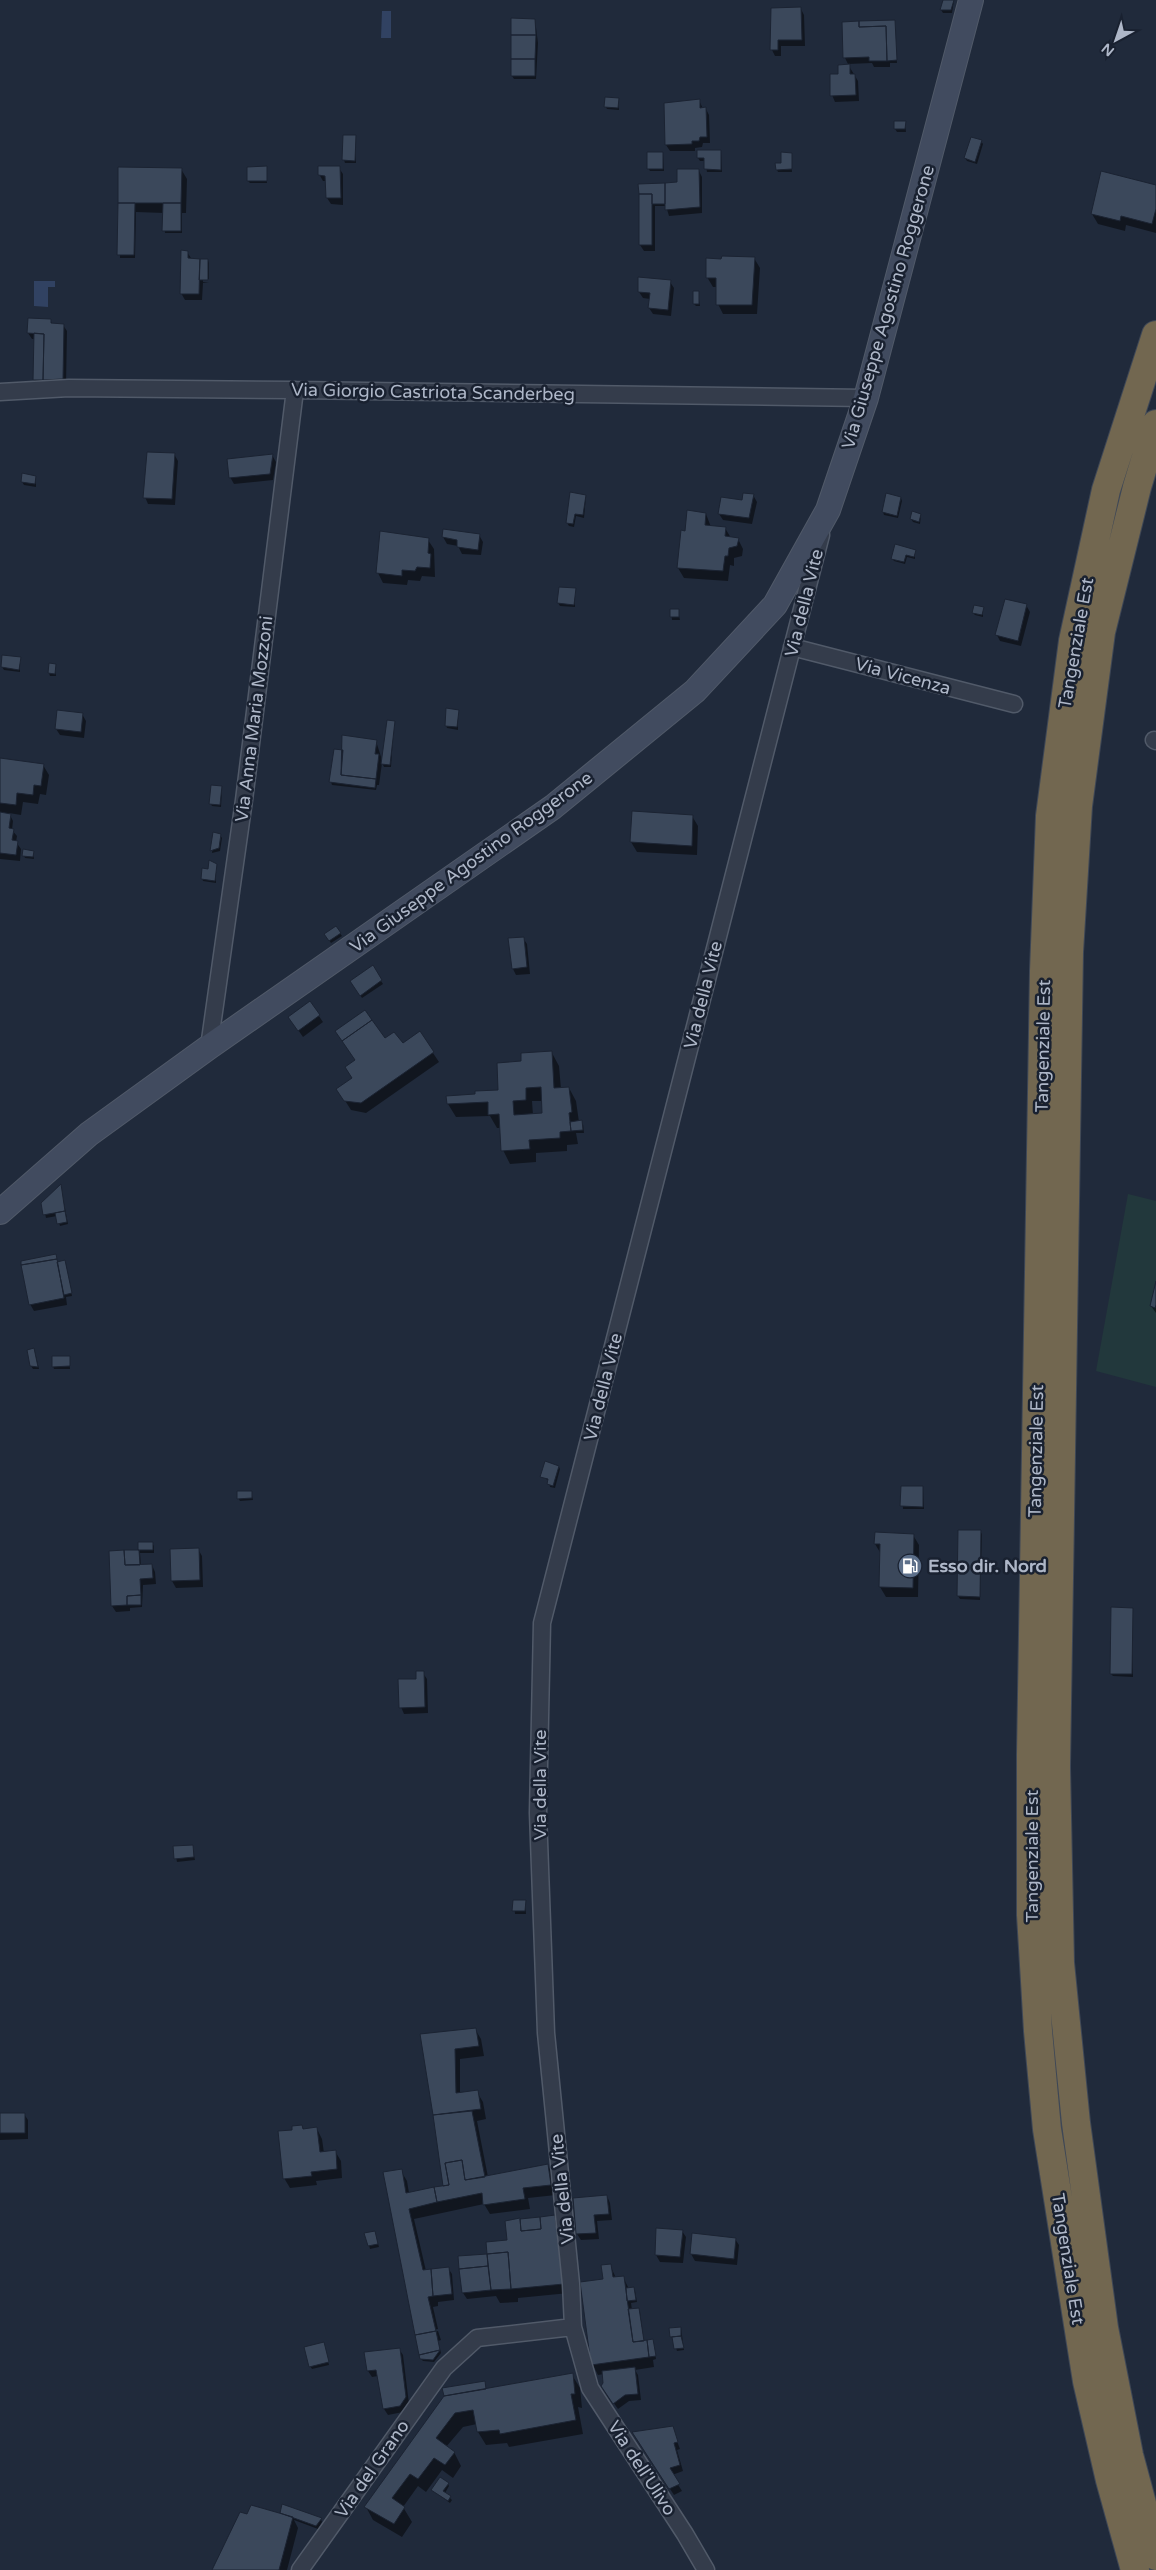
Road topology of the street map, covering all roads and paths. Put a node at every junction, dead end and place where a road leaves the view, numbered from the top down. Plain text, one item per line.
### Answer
1 (971, 0) edge
2 (1156, 335) edge
3 (295, 390) junction
4 (0, 392) edge
5 (866, 398) junction
6 (1156, 424) edge
7 (828, 510) junction
8 (792, 647) junction
9 (1014, 704) dead end
10 (209, 1047) junction
11 (0, 1212) edge
12 (573, 2327) junction
13 (1110, 2480) junction
14 (1150, 2521) edge
15 (1156, 2556) edge
16 (300, 2570) edge
17 (706, 2570) edge
18 (1124, 2570) edge
19 (1135, 2570) edge

1 - 5 street, Via Giuseppe Agostino Roggerone
2 - 13 highway, Tangenziale Est
3 - 4 street, Via Giorgio Castriota Scanderbeg
3 - 5 street, Via Giorgio Castriota Scanderbeg
3 - 10 street, Via Anna Maria Mozzoni
5 - 7 street, Via Giuseppe Agostino Roggerone
6 - 14 highway, Tangenziale Est
7 - 8 street, Via della Vite
7 - 10 street, Via Giuseppe Agostino Roggerone
8 - 9 street, Via Vicenza
8 - 12 street, Via della Vite
10 - 11 street, Via Giuseppe Agostino Roggerone
12 - 16 street, Via del Grano
12 - 17 street, Via dell'Ulivo
13 - 18 highway
13 - 19 highway, Tangenziale Est
14 - 15 highway, Tangenziale Est

